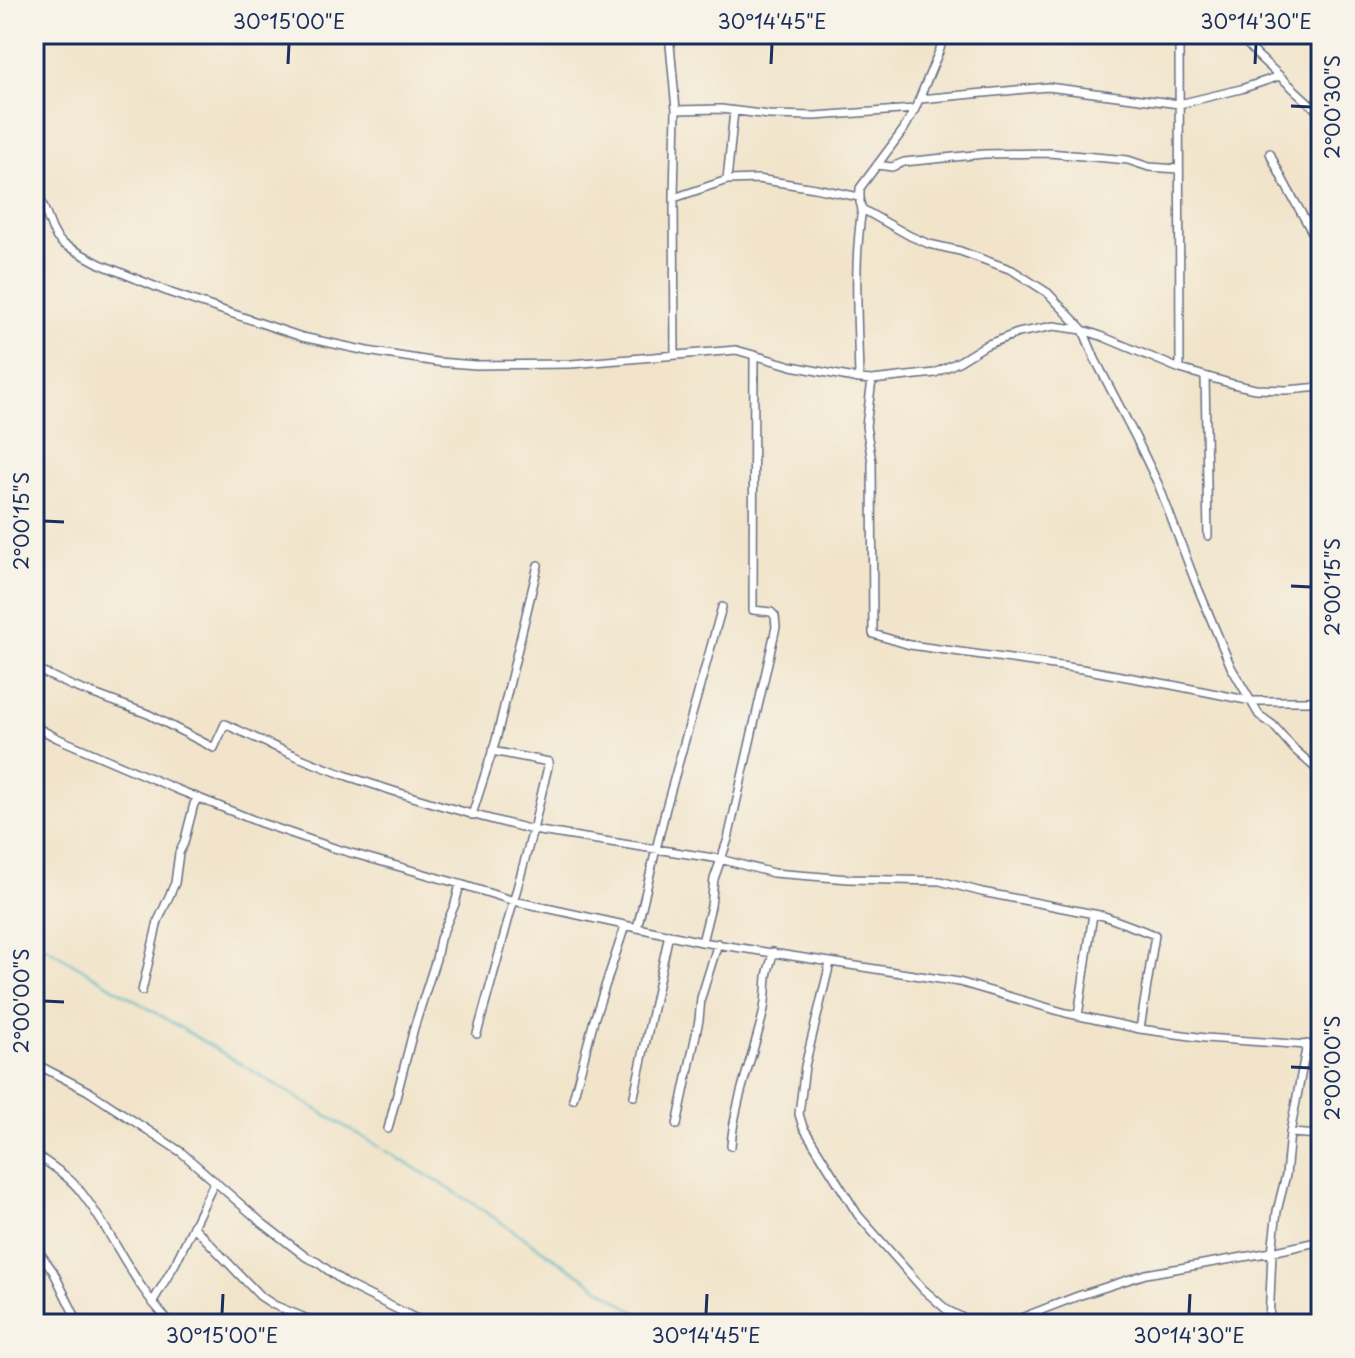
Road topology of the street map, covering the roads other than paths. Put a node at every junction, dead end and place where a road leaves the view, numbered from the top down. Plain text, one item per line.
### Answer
1 (669, 34) edge
2 (944, 34) edge
3 (1179, 34) edge
4 (1238, 34) edge
5 (1280, 76) junction
6 (920, 99) junction
7 (1179, 104) junction
8 (915, 109) junction
9 (676, 110) junction
10 (734, 111) junction
11 (1321, 114) edge
12 (1270, 153) dead end
13 (877, 165) junction
14 (1178, 169) junction
15 (727, 180) junction
16 (34, 182) edge
17 (859, 197) junction
18 (674, 198) junction
19 (862, 209) junction
20 (1321, 250) edge
21 (1083, 330) junction
22 (675, 355) junction
23 (754, 355) junction
24 (1180, 369) junction
25 (1205, 376) junction
26 (859, 379) junction
27 (872, 380) junction
28 (1321, 387) edge
29 (1208, 536) dead end
30 (538, 565) dead end
31 (722, 607) dead end
32 (34, 668) edge
33 (1251, 701) junction
34 (1321, 701) edge
35 (34, 726) edge
36 (492, 751) junction
37 (1321, 773) edge
38 (198, 798) junction
39 (472, 815) junction
40 (533, 830) junction
41 (656, 849) junction
42 (720, 859) junction
43 (460, 884) junction
44 (514, 901) junction
45 (1093, 914) junction
46 (625, 926) junction
47 (637, 928) junction
48 (669, 934) junction
49 (702, 942) junction
50 (718, 943) junction
51 (773, 952) junction
52 (830, 963) junction
53 (142, 991) dead end
54 (1078, 1016) junction
55 (1140, 1029) junction
56 (477, 1034) dead end
57 (1307, 1044) junction
58 (1321, 1046) edge
59 (34, 1063) edge
60 (634, 1096) dead end
61 (573, 1099) dead end
62 (677, 1125) dead end
63 (388, 1129) dead end
64 (1290, 1133) junction
65 (1321, 1135) edge
66 (731, 1146) dead end
67 (34, 1153) edge
68 (215, 1181) junction
69 (193, 1226) junction
70 (1321, 1241) edge
71 (34, 1245) edge
72 (1272, 1252) junction
73 (152, 1303) junction
74 (302, 1321) edge
75 (79, 1324) edge
76 (172, 1324) edge
77 (320, 1324) edge
78 (427, 1324) edge
79 (1003, 1324) edge
80 (1269, 1324) edge

1 - 9 street
2 - 6 street
3 - 7 street
4 - 5 street
5 - 7 street
5 - 11 street
6 - 7 street
6 - 8 street
7 - 14 street
8 - 10 street
8 - 13 street
9 - 10 street
9 - 18 street
10 - 15 street
12 - 20 street
13 - 14 street
13 - 17 street
14 - 24 street
15 - 17 street
15 - 18 street
16 - 22 street
17 - 19 street
18 - 22 street
19 - 21 street
19 - 26 street
21 - 24 street
21 - 27 street
21 - 33 street
22 - 23 street
23 - 26 street
23 - 42 street
24 - 25 street
25 - 28 street
25 - 29 street
26 - 27 street
27 - 33 street
30 - 36 street
31 - 41 street
32 - 39 street
33 - 34 street
33 - 37 street
35 - 38 street
36 - 39 street
36 - 40 street
38 - 43 street
38 - 53 street
39 - 40 street
40 - 41 street
40 - 44 street
41 - 42 street
41 - 47 street
42 - 45 street
42 - 49 street
43 - 44 street
43 - 63 street
44 - 46 street
44 - 56 street
45 - 54 street
45 - 55 street
46 - 47 street
46 - 61 street
47 - 48 street
48 - 49 street
48 - 60 street
49 - 50 street
50 - 51 street
50 - 62 street
51 - 52 street
51 - 66 street
52 - 54 street
52 - 79 street
54 - 55 street
55 - 57 street
57 - 58 street
57 - 64 street
59 - 68 street
64 - 65 street
64 - 72 street
67 - 73 street
68 - 69 street
68 - 78 street
69 - 73 street
69 - 74 street
70 - 72 street
71 - 75 street
72 - 79 street
72 - 80 street
73 - 76 street
74 - 77 street

